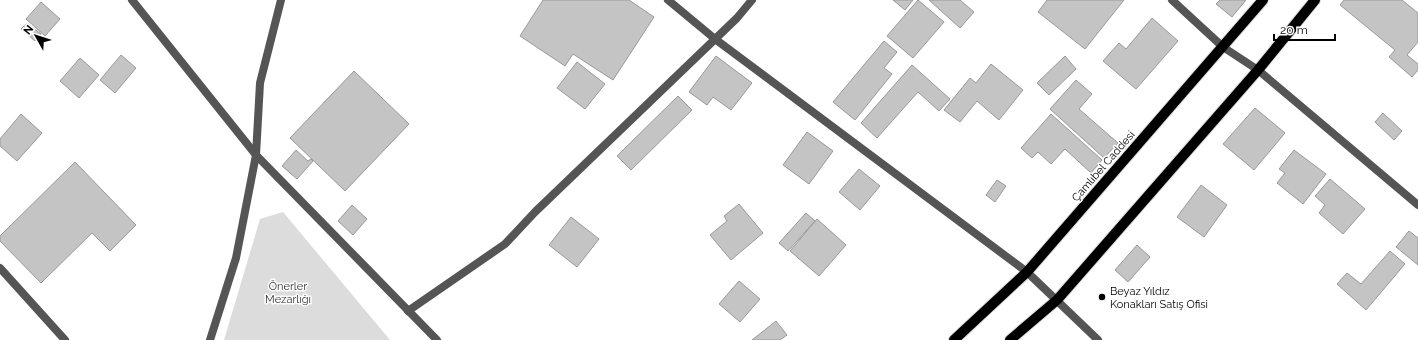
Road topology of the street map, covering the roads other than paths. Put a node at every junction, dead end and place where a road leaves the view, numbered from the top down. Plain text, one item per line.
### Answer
1 (132, 0) edge
2 (281, 0) edge
3 (668, 0) edge
4 (752, 0) edge
5 (1172, 0) edge
6 (1263, 0) edge
7 (1315, 0) edge
8 (715, 39) junction
9 (1223, 47) junction
10 (1258, 70) junction
11 (256, 155) junction
12 (1418, 205) edge
13 (0, 268) edge
14 (1027, 272) junction
15 (1057, 300) junction
16 (408, 311) junction
17 (65, 340) edge
18 (210, 340) edge
19 (438, 340) edge
20 (954, 340) edge
21 (1010, 340) edge
22 (1098, 340) edge

1 - 11 street
2 - 11 street
3 - 8 street
4 - 8 street
5 - 9 street
6 - 9 main road, Çamlıbel Caddesi
7 - 10 main road
8 - 14 street
8 - 16 street
9 - 10 street
9 - 14 main road, Çamlıbel Caddesi
10 - 12 street
10 - 15 main road
11 - 16 street
11 - 18 street
13 - 17 street
14 - 15 street
14 - 20 main road, Çamlıbel Caddesi
15 - 21 main road
15 - 22 street
16 - 19 street

